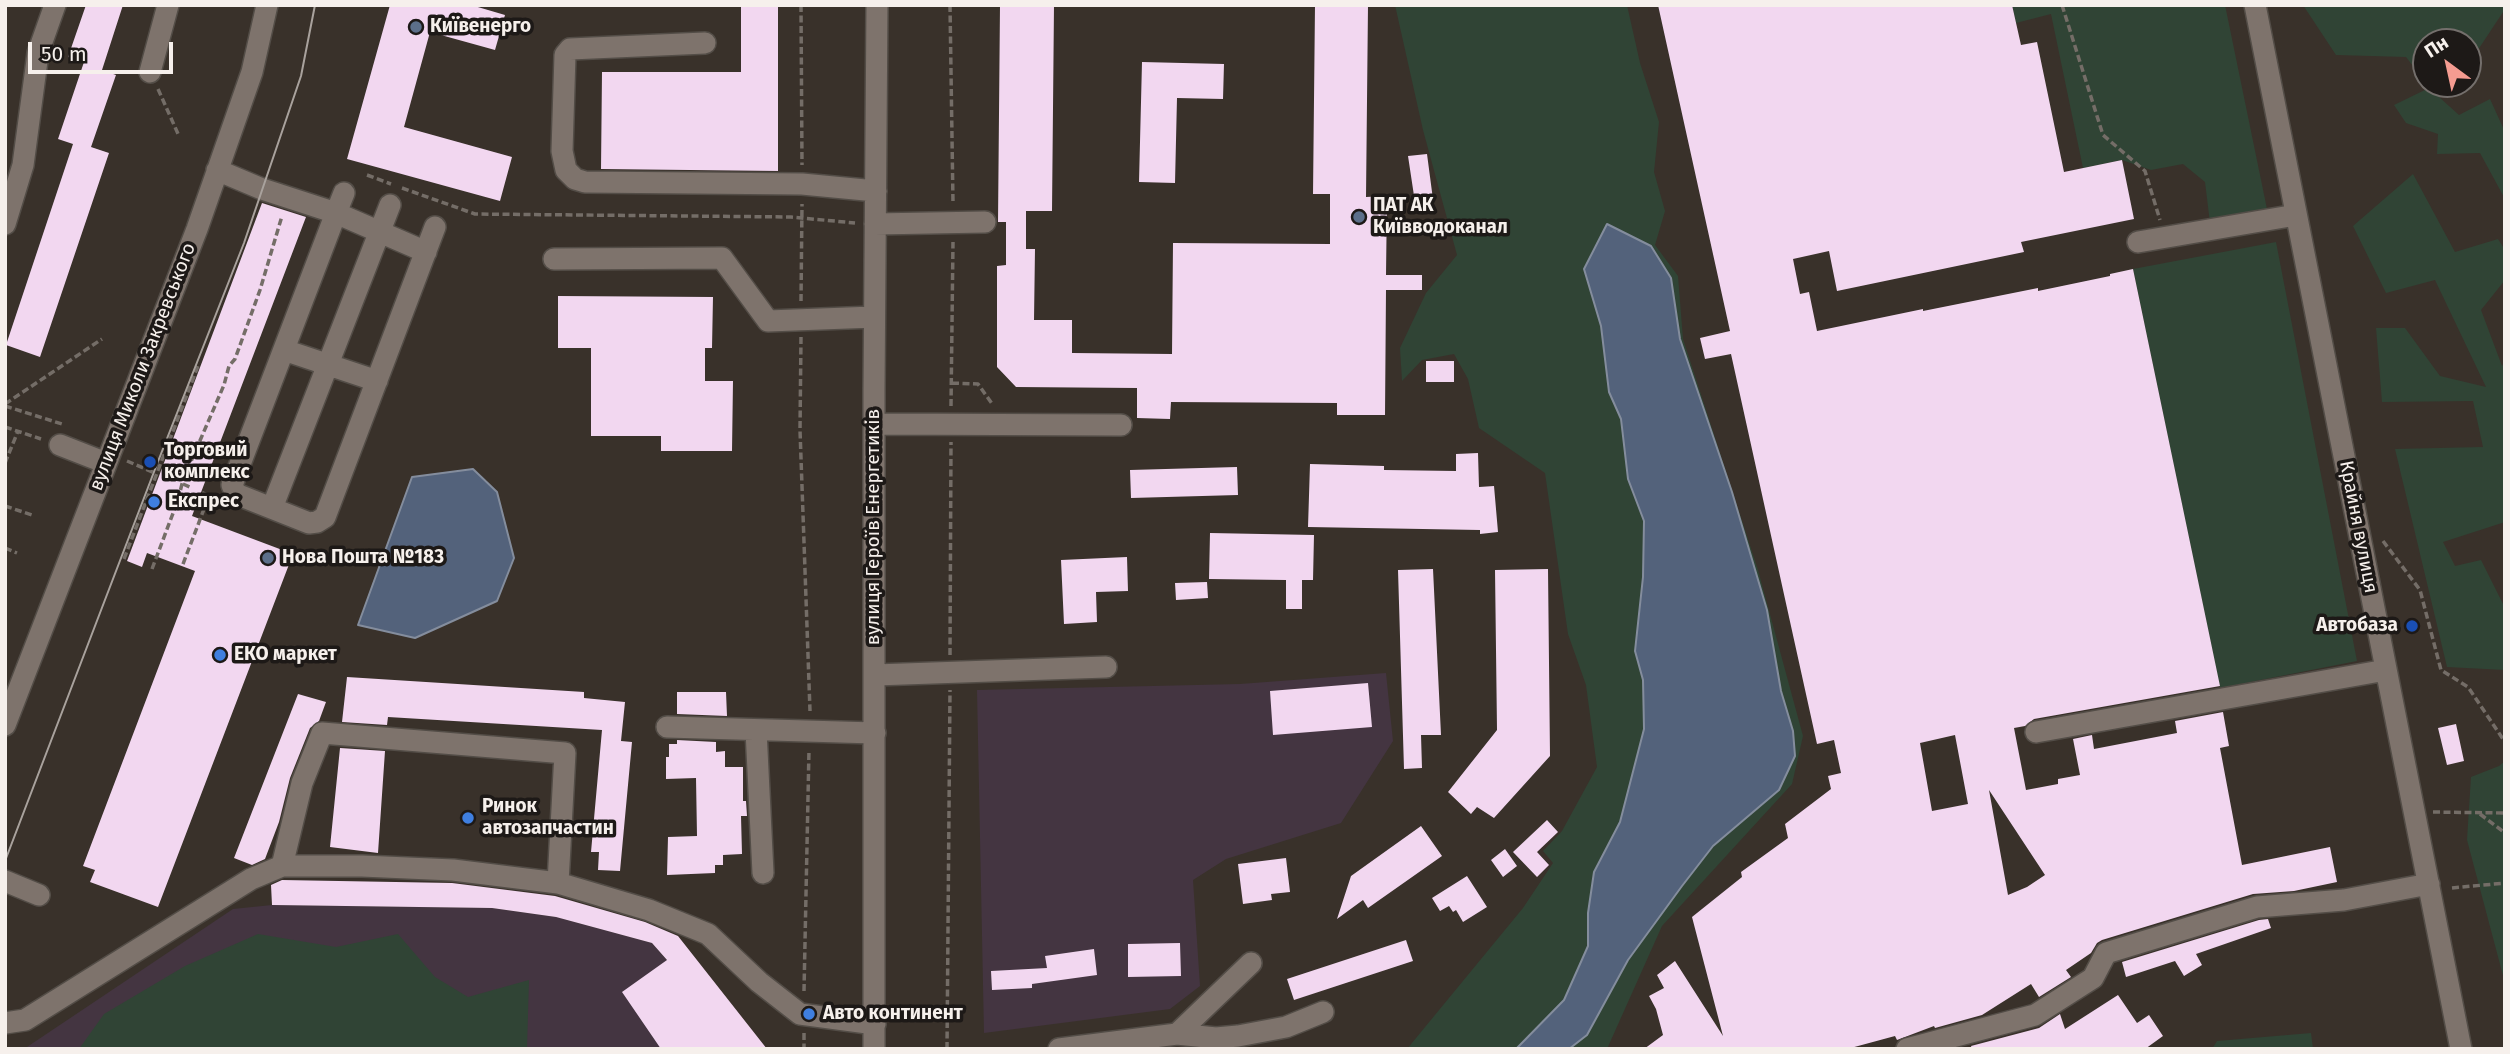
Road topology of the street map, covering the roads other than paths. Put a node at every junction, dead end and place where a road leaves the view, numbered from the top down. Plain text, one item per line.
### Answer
1 (55, 5) edge
2 (169, 5) edge
3 (267, 5) edge
4 (877, 5) edge
5 (2255, 5) edge
6 (705, 43) dead end
7 (150, 72) road end
8 (217, 170) junction
9 (876, 191) junction
10 (340, 203) junction
11 (390, 205) dead end
12 (2296, 215) junction
13 (985, 222) dead end
14 (5, 224) edge
15 (876, 224) junction
16 (435, 227) dead end
17 (380, 231) junction
18 (2138, 242) dead end
19 (426, 252) junction
20 (554, 260) dead end
21 (874, 317) junction
22 (284, 350) junction
23 (327, 365) junction
24 (377, 381) junction
25 (874, 424) junction
26 (1121, 425) dead end
27 (64, 435) road end
28 (106, 463) junction
29 (272, 508) junction
30 (1106, 667) dead end
31 (2386, 670) junction
32 (875, 675) junction
33 (7, 712) edge
34 (667, 727) dead end
35 (756, 730) junction
36 (2036, 732) dead end
37 (875, 733) junction
38 (282, 866) junction
39 (763, 873) dead end
40 (5, 881) edge
41 (558, 883) junction
42 (2429, 884) junction
43 (39, 895) dead end
44 (1251, 963) dead end
45 (1324, 1012) dead end
46 (5, 1023) edge
47 (875, 1024) junction
48 (1177, 1034) junction
49 (874, 1049) edge
50 (1059, 1049) edge
51 (1907, 1049) edge
52 (2461, 1049) edge

1 - 14 street
2 - 7 street
3 - 8 street, вулиця Миколи Закревського
4 - 9 street, вулиця Героїв Енергетиків
5 - 12 street, Крайня вулиця
6 - 9 street
8 - 10 street
8 - 28 street, вулиця Миколи Закревського
9 - 15 street, вулиця Героїв Енергетиків
10 - 17 street
10 - 22 street
11 - 17 street
12 - 18 street
12 - 31 street, Крайня вулиця
13 - 15 street
15 - 21 street, вулиця Героїв Енергетиків
16 - 19 street
17 - 19 street
17 - 23 street
19 - 24 street
20 - 21 street
21 - 25 street, вулиця Героїв Енергетиків
22 - 23 street
22 - 29 street
23 - 24 street
23 - 29 street
24 - 29 street
25 - 26 street
25 - 32 street, вулиця Героїв Енергетиків
27 - 28 street
28 - 33 street, вулиця Миколи Закревського
30 - 32 street
31 - 36 street
31 - 42 street, Крайня вулиця
32 - 37 street, вулиця Героїв Енергетиків
34 - 35 street
35 - 37 street
35 - 39 street
37 - 47 street, вулиця Героїв Енергетиків
38 - 41 street
38 - 41 street
38 - 46 street
40 - 43 street
41 - 47 street
42 - 51 street
42 - 52 street, Крайня вулиця
44 - 48 street
45 - 48 street
47 - 49 street, вулиця Героїв Енергетиків
48 - 50 street

